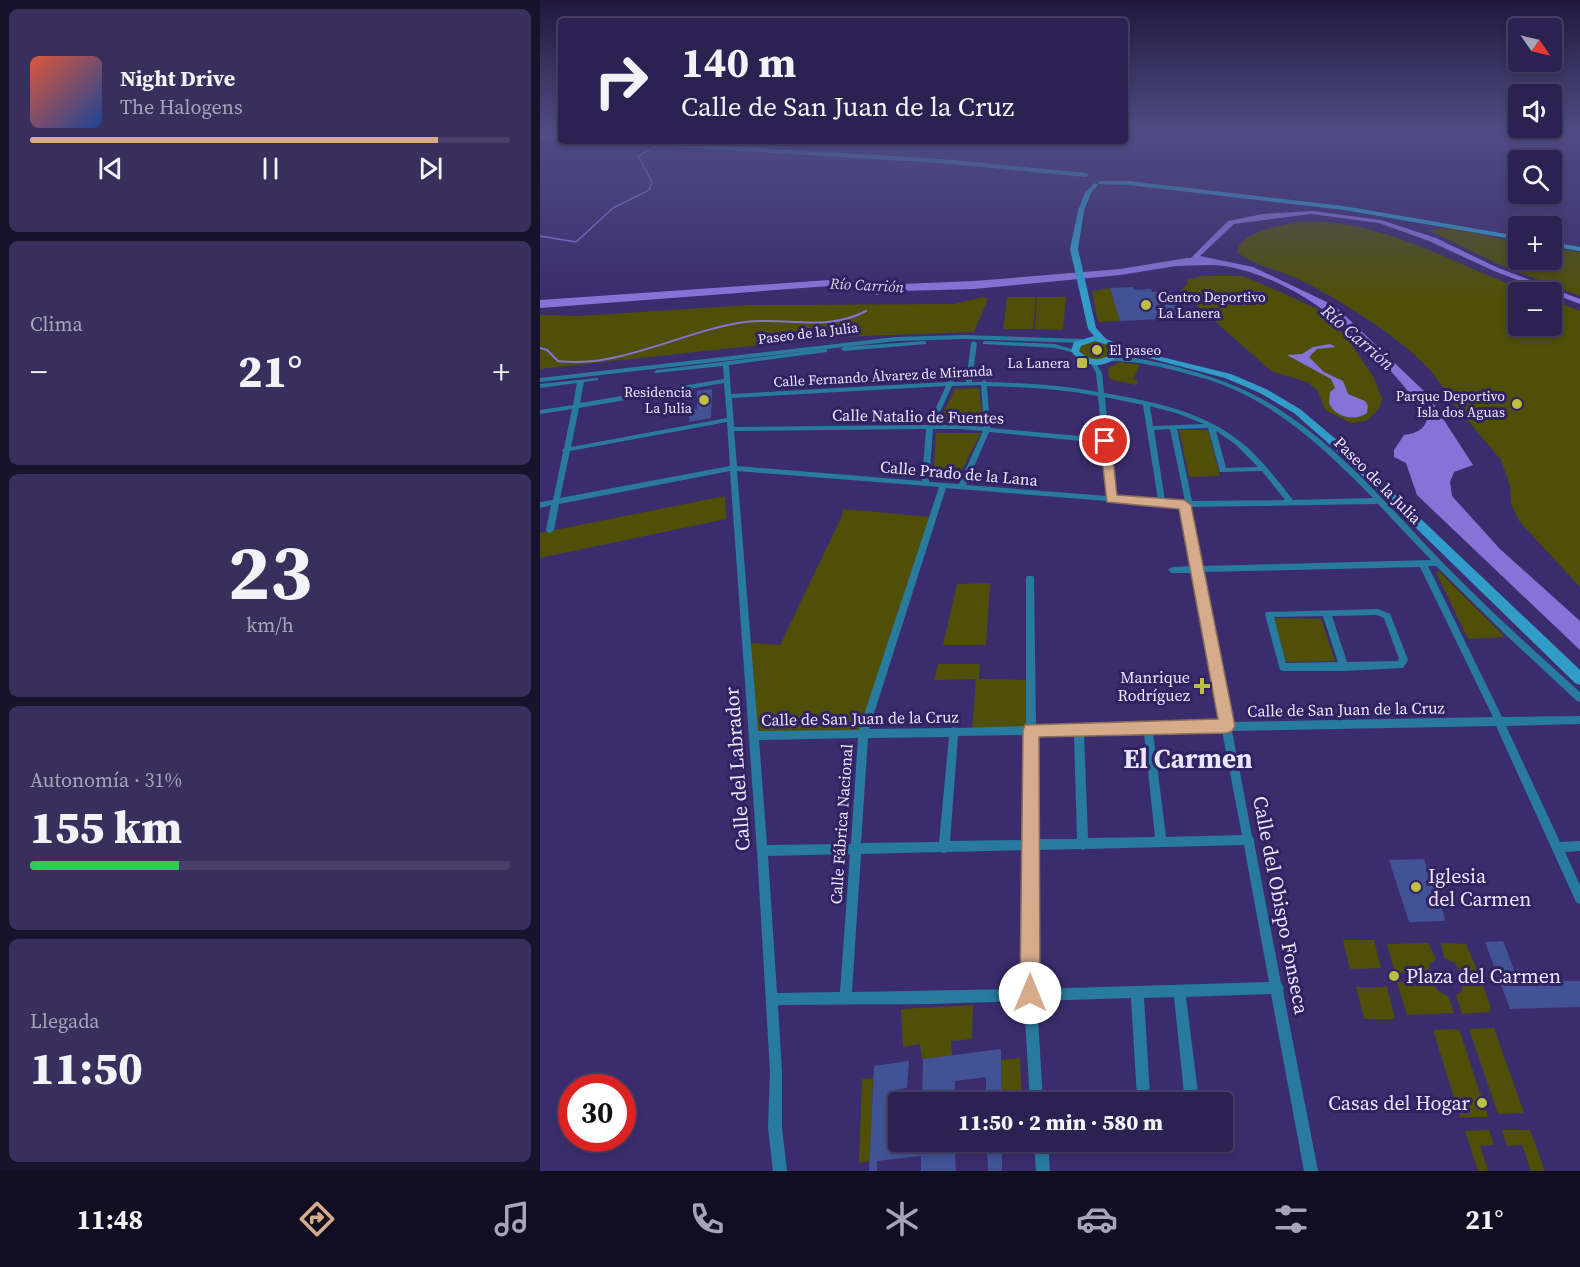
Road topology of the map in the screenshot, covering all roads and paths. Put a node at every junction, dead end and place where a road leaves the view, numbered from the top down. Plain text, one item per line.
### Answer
1 (1083, 186) edge
2 (1093, 186) edge
3 (1152, 186) edge
4 (1086, 196) junction
5 (1508, 236) edge
6 (1562, 246) edge
7 (1580, 249) edge
8 (1092, 328) junction
9 (1102, 338) junction
10 (1085, 340) junction
11 (974, 343) junction
12 (1075, 351) junction
13 (1113, 355) junction
14 (1093, 362) junction
15 (726, 364) junction
16 (1099, 373) junction
17 (540, 380) edge
18 (581, 381) junction
19 (726, 381) junction
20 (969, 381) junction
21 (951, 382) junction
22 (984, 382) junction
23 (540, 386) edge
24 (1101, 393) junction
25 (728, 396) junction
26 (1146, 403) junction
27 (574, 406) junction
28 (540, 412) edge
29 (730, 425) junction
30 (1211, 426) junction
31 (930, 427) junction
32 (1173, 427) junction
33 (1150, 428) junction
34 (987, 429) junction
35 (1105, 441) junction
36 (565, 450) junction
37 (732, 468) junction
38 (1263, 469) junction
39 (925, 483) junction
40 (943, 486) junction
41 (961, 487) junction
42 (1111, 499) junction
43 (1378, 501) junction
44 (555, 502) junction
45 (1291, 502) junction
46 (1162, 503) junction
47 (540, 505) edge
48 (1187, 505) junction
49 (550, 530) dead end
50 (1438, 563) junction
51 (1423, 564) junction
52 (1197, 569) junction
53 (1172, 570) dead end
54 (1029, 578) dead end
55 (1327, 615) junction
56 (1344, 667) junction
57 (1580, 679) edge
58 (1580, 698) edge
59 (1580, 720) edge
60 (1500, 722) junction
61 (1227, 726) junction
62 (1148, 727) junction
63 (1079, 729) junction
64 (1031, 730) junction
65 (954, 731) junction
66 (863, 733) junction
67 (753, 736) junction
68 (1249, 840) junction
69 (1161, 843) junction
70 (1083, 845) junction
71 (1580, 846) edge
72 (1032, 847) junction
73 (1557, 847) junction
74 (944, 848) junction
75 (857, 850) junction
76 (762, 851) junction
77 (1580, 898) edge
78 (1278, 988) junction
79 (1179, 991) junction
80 (1137, 992) junction
81 (1030, 993) junction
82 (846, 997) junction
83 (771, 999) junction
84 (1037, 1092) edge
85 (1144, 1092) edge
86 (1191, 1092) edge
87 (1042, 1152) edge
88 (780, 1171) edge
89 (1043, 1171) edge
90 (1311, 1171) edge

1 - 4 main road
2 - 4 main road
3 - 5 main road
4 - 8 main road
6 - 7 main road
8 - 9 main road
8 - 10 main road
9 - 10 main road
9 - 13 main road
10 - 12 main road
10 - 17 street, Paseo de la Julia
11 - 12 street, Paseo de la Julia
11 - 15 street, Paseo de la Julia
11 - 20 street
12 - 14 main road
13 - 14 main road
13 - 16 street
13 - 43 street, Paseo de la Julia
13 - 57 main road, Paseo de la Julia
14 - 16 street
15 - 18 street, Paseo de la Julia
15 - 19 street, Calle del Labrador
16 - 24 street
18 - 23 street, Paseo de la Julia
18 - 27 street
19 - 25 street, Calle del Labrador
19 - 27 street
20 - 21 street, Calle Fernando Álvarez de Miranda
20 - 22 street, Calle Fernando Álvarez de Miranda
21 - 25 street, Calle Fernando Álvarez de Miranda
21 - 31 street
22 - 24 street, Calle Fernando Álvarez de Miranda
22 - 34 street
24 - 26 street, Calle Fernando Álvarez de Miranda
24 - 35 street
25 - 29 street, Calle del Labrador
26 - 30 street, Calle Fernando Álvarez de Miranda
26 - 33 street
27 - 28 street
27 - 36 street
29 - 31 street, Calle Natalio de Fuentes
29 - 36 street, Calle Natalio de Fuentes
29 - 37 street, Calle del Labrador
30 - 32 street
30 - 38 street, Calle Fernando Álvarez de Miranda
30 - 38 street
31 - 34 street, Calle Natalio de Fuentes
31 - 39 street
32 - 33 street
32 - 48 street, Calle del Obispo Fonseca
33 - 46 street
34 - 35 street, Calle Natalio de Fuentes
34 - 41 street
35 - 42 street
36 - 44 street
37 - 39 street, Calle Prado de la Lana
37 - 44 street, Calle Prado de la Lana
37 - 67 street, Calle del Labrador
38 - 45 street, Calle Fernando Álvarez de Miranda
39 - 40 street, Calle Prado de la Lana
40 - 41 street, Calle Prado de la Lana
40 - 66 street, Calle Fábrica Nacional
41 - 42 street, Calle Prado de la Lana
42 - 46 street, Calle Prado de la Lana
43 - 45 street, Calle Prado de la Lana
43 - 50 street, Paseo de la Julia
44 - 47 street, Calle Prado de la Lana
44 - 49 street
45 - 48 street, Calle Prado de la Lana
46 - 48 street, Calle Prado de la Lana
48 - 52 street, Calle del Obispo Fonseca
50 - 51 street
50 - 58 street, Paseo de la Julia
51 - 52 street
51 - 60 street
52 - 53 street
52 - 61 street, Calle del Obispo Fonseca
54 - 64 street
55 - 56 street
55 - 56 street
55 - 56 street
59 - 60 street, Calle de San Juan de la Cruz
60 - 61 street, Calle de San Juan de la Cruz
60 - 73 street
61 - 62 street, Calle de San Juan de la Cruz
61 - 68 street, Calle del Obispo Fonseca
62 - 63 street, Calle de San Juan de la Cruz
62 - 69 street
63 - 64 street, Calle de San Juan de la Cruz
63 - 70 street
64 - 65 street, Calle de San Juan de la Cruz
64 - 72 street
65 - 66 street, Calle de San Juan de la Cruz
65 - 74 street
66 - 67 street, Calle de San Juan de la Cruz
66 - 75 street, Calle Fábrica Nacional
67 - 76 street, Calle del Labrador
68 - 69 street
68 - 78 street, Calle del Obispo Fonseca
69 - 70 street
70 - 72 street
71 - 73 street
72 - 74 street
72 - 81 street
73 - 77 street
74 - 75 street
75 - 76 street
75 - 82 street, Calle Fábrica Nacional
76 - 83 street, Calle del Labrador
78 - 79 street
78 - 90 street, Calle del Obispo Fonseca
79 - 80 street
79 - 86 street
80 - 81 street
80 - 85 street
81 - 82 street
81 - 84 street
82 - 83 street
83 - 88 street, Calle del Labrador
87 - 89 street

